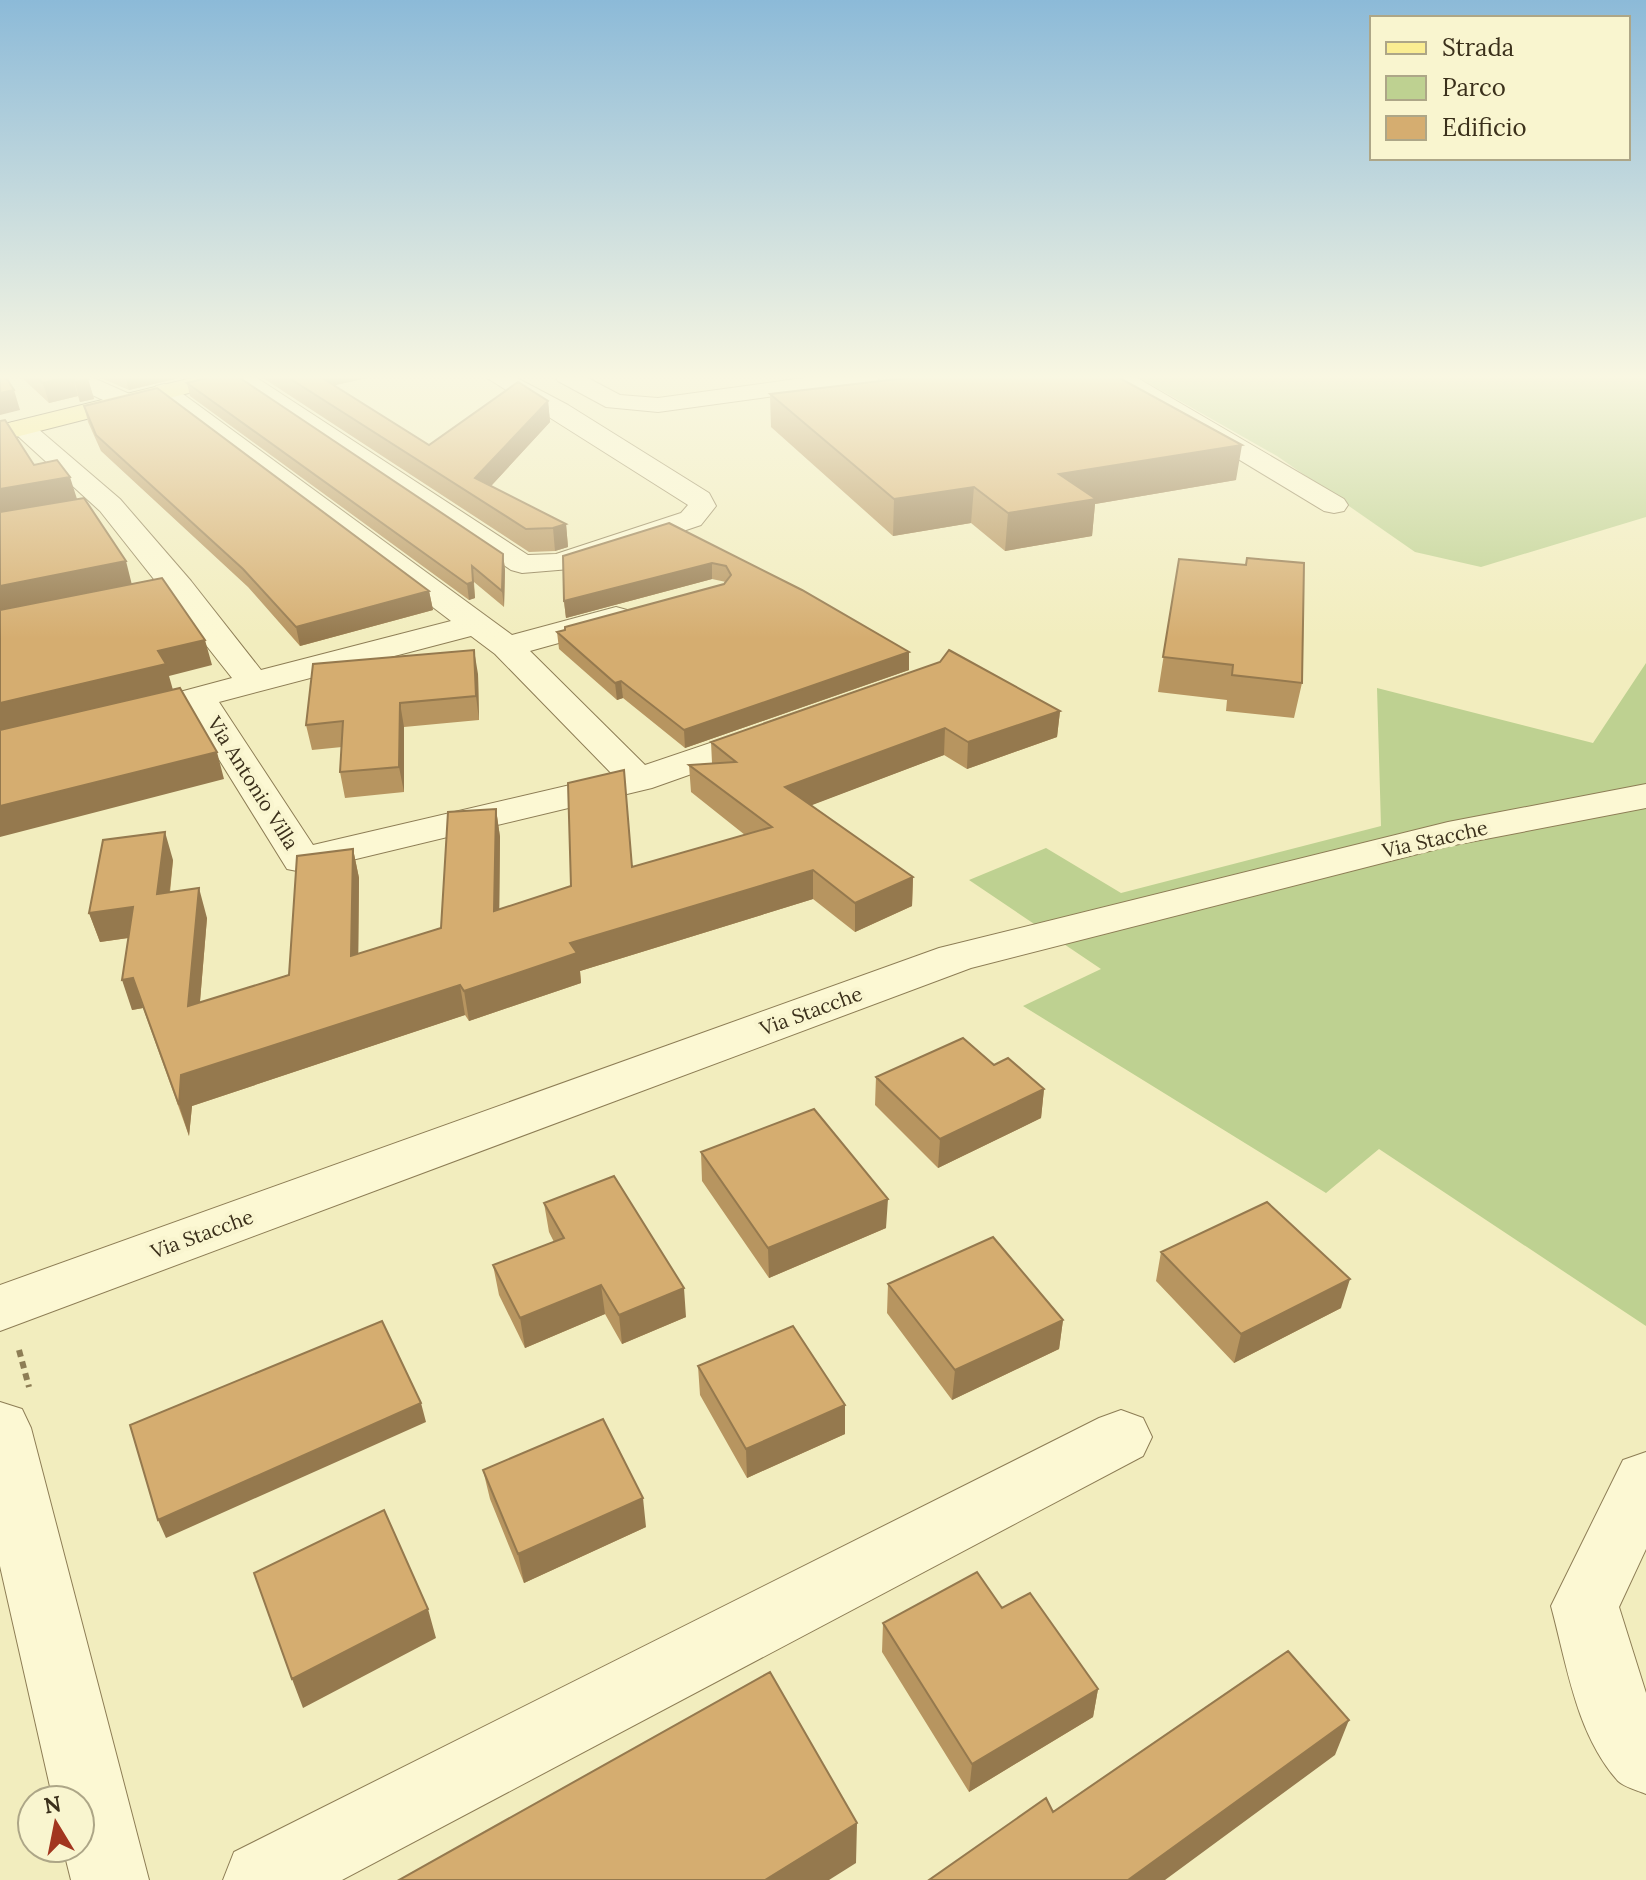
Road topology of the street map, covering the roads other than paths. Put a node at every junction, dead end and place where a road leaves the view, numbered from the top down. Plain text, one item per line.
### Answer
1 (56, 464) edge
2 (262, 464) edge
3 (369, 464) edge
4 (644, 464) edge
5 (1265, 464) edge
6 (110, 505) junction
7 (1334, 505) dead end
8 (78, 511) edge
9 (639, 611) edge
10 (477, 624) junction
11 (507, 647) junction
12 (254, 684) junction
13 (199, 698) junction
14 (138, 713) edge
15 (797, 724) edge
16 (639, 780) junction
17 (1646, 796) edge
18 (0, 1308) edge
19 (0, 1428) edge
20 (1121, 1437) dead end
21 (1646, 1480) edge
22 (1646, 1757) edge
23 (110, 1880) edge
24 (262, 1880) edge

1 - 6 street
2 - 10 street
3 - 4 street
5 - 7 street
6 - 8 street
6 - 12 street
9 - 11 street
10 - 11 street
10 - 12 street, Via Antonio Villa
11 - 16 street
12 - 13 street, Via Antonio Villa
13 - 14 street, Via Antonio Villa
13 - 16 street, Via Antonio Villa
15 - 16 street, Via Antonio Villa
17 - 18 street, Via Stacche
19 - 23 street
20 - 24 street
21 - 22 street

